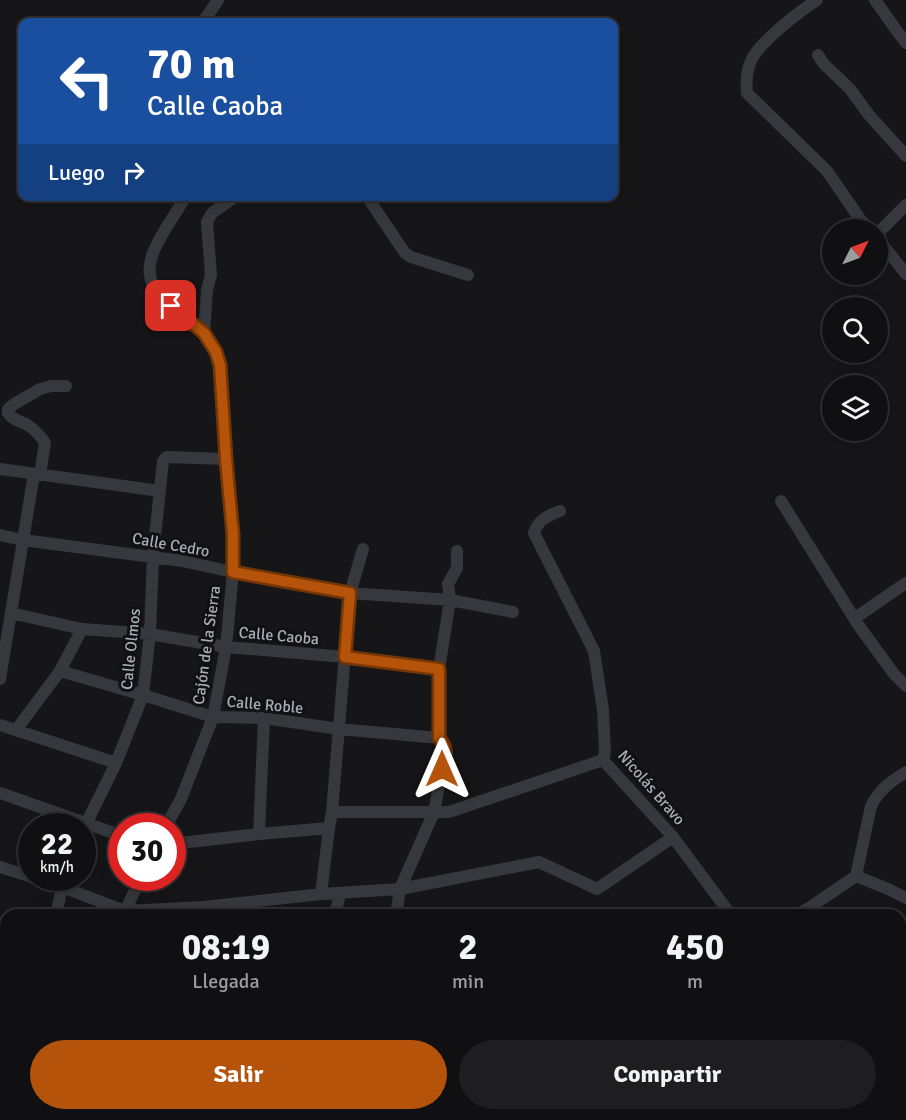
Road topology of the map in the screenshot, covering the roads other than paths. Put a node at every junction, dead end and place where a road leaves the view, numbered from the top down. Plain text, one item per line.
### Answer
1 (218, 0) edge
2 (817, 0) edge
3 (875, 0) edge
4 (206, 18) edge
5 (906, 43) edge
6 (818, 55) dead end
7 (906, 156) edge
8 (183, 201) edge
9 (229, 201) edge
10 (370, 201) edge
11 (906, 205) edge
12 (860, 219) edge
13 (888, 223) edge
14 (888, 252) edge
15 (906, 274) edge
16 (468, 275) dead end
17 (204, 333) junction
18 (66, 386) dead end
19 (226, 459) junction
20 (0, 469) edge
21 (37, 475) junction
22 (160, 491) junction
23 (781, 501) dead end
24 (560, 511) dead end
25 (0, 534) edge
26 (23, 540) junction
27 (363, 549) dead end
28 (457, 551) dead end
29 (153, 556) junction
30 (233, 572) junction
31 (906, 583) edge
32 (350, 593) junction
33 (450, 600) junction
34 (513, 612) dead end
35 (11, 613) junction
36 (855, 618) junction
37 (82, 629) junction
38 (150, 634) junction
39 (226, 647) junction
40 (345, 657) junction
41 (439, 669) junction
42 (60, 671) junction
43 (0, 679) edge
44 (905, 683) edge
45 (143, 694) junction
46 (213, 717) junction
47 (264, 718) junction
48 (0, 725) edge
49 (339, 729) junction
50 (16, 730) junction
51 (439, 738) junction
52 (603, 760) junction
53 (116, 763) junction
54 (906, 772) edge
55 (0, 794) edge
56 (332, 812) junction
57 (434, 812) junction
58 (47, 813) edge
59 (91, 813) edge
60 (173, 813) edge
61 (329, 828) junction
62 (259, 834) junction
63 (673, 837) junction
64 (186, 842) edge
65 (0, 867) edge
66 (18, 872) edge
67 (856, 876) junction
68 (400, 889) junction
69 (62, 891) edge
70 (81, 891) edge
71 (135, 891) edge
72 (321, 894) junction
73 (340, 894) junction
74 (906, 898) edge
75 (57, 909) edge
76 (116, 909) edge
77 (126, 909) edge
78 (217, 909) edge
79 (336, 909) edge
80 (397, 909) edge
81 (727, 909) edge
82 (807, 909) edge

1 - 4 street
2 - 12 street
3 - 5 street
6 - 7 street
8 - 17 street
9 - 17 street
10 - 16 street
11 - 13 street
14 - 15 street
17 - 19 street, Cajón de la Sierra
18 - 21 street
19 - 22 street, Calle Olmos
19 - 30 street, Cajón de la Sierra
20 - 21 street
21 - 22 street
21 - 26 street
22 - 29 street, Calle Olmos
23 - 36 street
24 - 52 street, Nicolás Bravo
25 - 26 street, Calle Cedro
26 - 29 street, Calle Cedro
26 - 35 street
27 - 32 street
28 - 33 street
29 - 30 street, Calle Cedro
29 - 38 street, Calle Olmos
30 - 32 street, Calle Cedro
30 - 39 street, Cajón de la Sierra
31 - 36 street
32 - 33 street, Calle Cedro
32 - 40 street
33 - 34 street, Calle Cedro
33 - 41 street
35 - 37 street, Calle Caoba
35 - 43 street
36 - 44 street
37 - 38 street, Calle Caoba
37 - 42 street
38 - 39 street, Calle Caoba
38 - 45 street, Calle Olmos
39 - 40 street, Calle Caoba
39 - 46 street, Cajón de la Sierra
40 - 41 street, Calle Caoba
40 - 49 street
41 - 51 street
42 - 45 street, Calle Roble
42 - 50 street
45 - 46 street, Calle Roble
45 - 53 street, Calle Olmos
46 - 47 street, Calle Roble
46 - 60 street, Cajón de la Sierra
47 - 49 street, Calle Roble
47 - 62 street
48 - 50 street
49 - 51 street, Calle Roble
49 - 56 street
50 - 53 street
51 - 57 street
52 - 57 street
52 - 63 street, Nicolás Bravo
53 - 59 street, Calle Olmos
54 - 67 street
55 - 58 street
56 - 57 street
56 - 61 street
57 - 68 street
61 - 62 street
61 - 72 street
62 - 64 street
63 - 68 street
63 - 81 street, Nicolás Bravo
65 - 66 street
67 - 74 street
67 - 82 street
68 - 73 street
68 - 80 street
69 - 75 street
70 - 76 street
71 - 77 street
72 - 73 street
72 - 78 street
73 - 79 street

